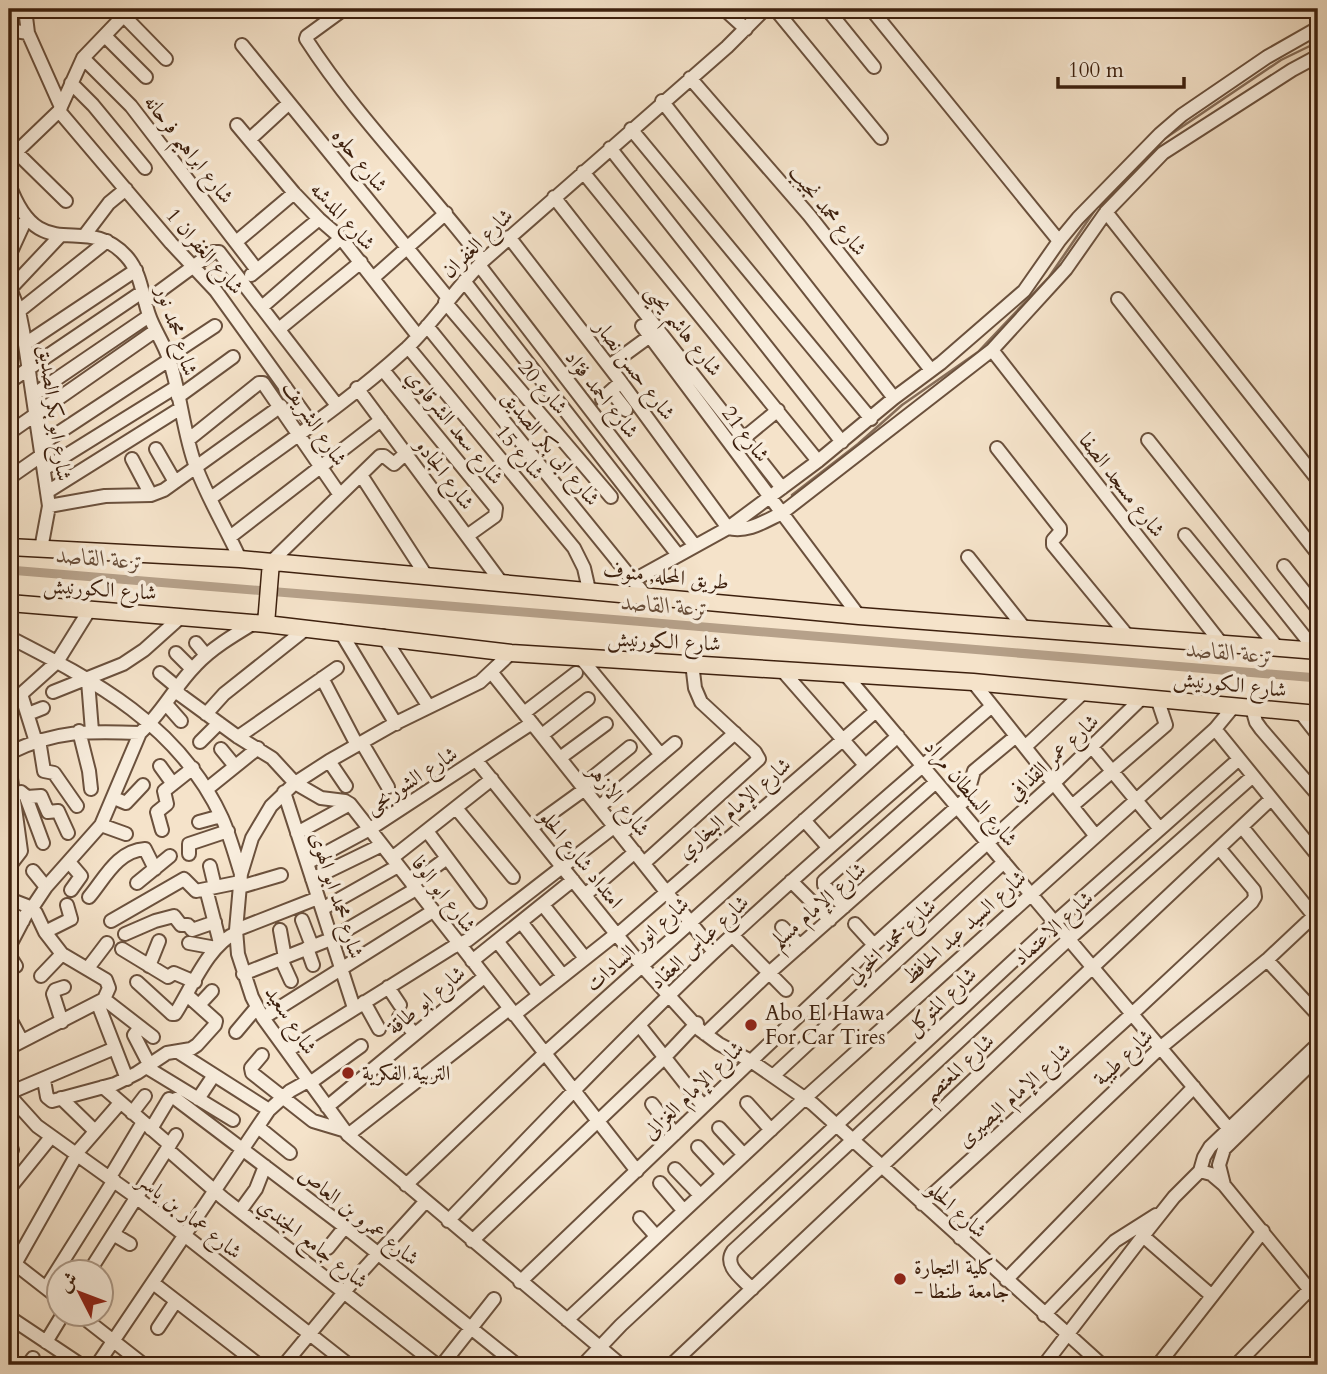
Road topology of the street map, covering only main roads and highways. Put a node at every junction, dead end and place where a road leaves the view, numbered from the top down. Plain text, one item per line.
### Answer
1 (9, 547) edge
2 (271, 566) junction
3 (9, 603) edge
4 (262, 619) junction
5 (1317, 651) edge
6 (1318, 714) edge

1 - 2 main road, طريق المحله, منوف
2 - 4 main road
2 - 5 main road, طريق المحله, منوف
3 - 4 main road, شارع الكورنيش
4 - 6 main road, شارع الكورنيش

